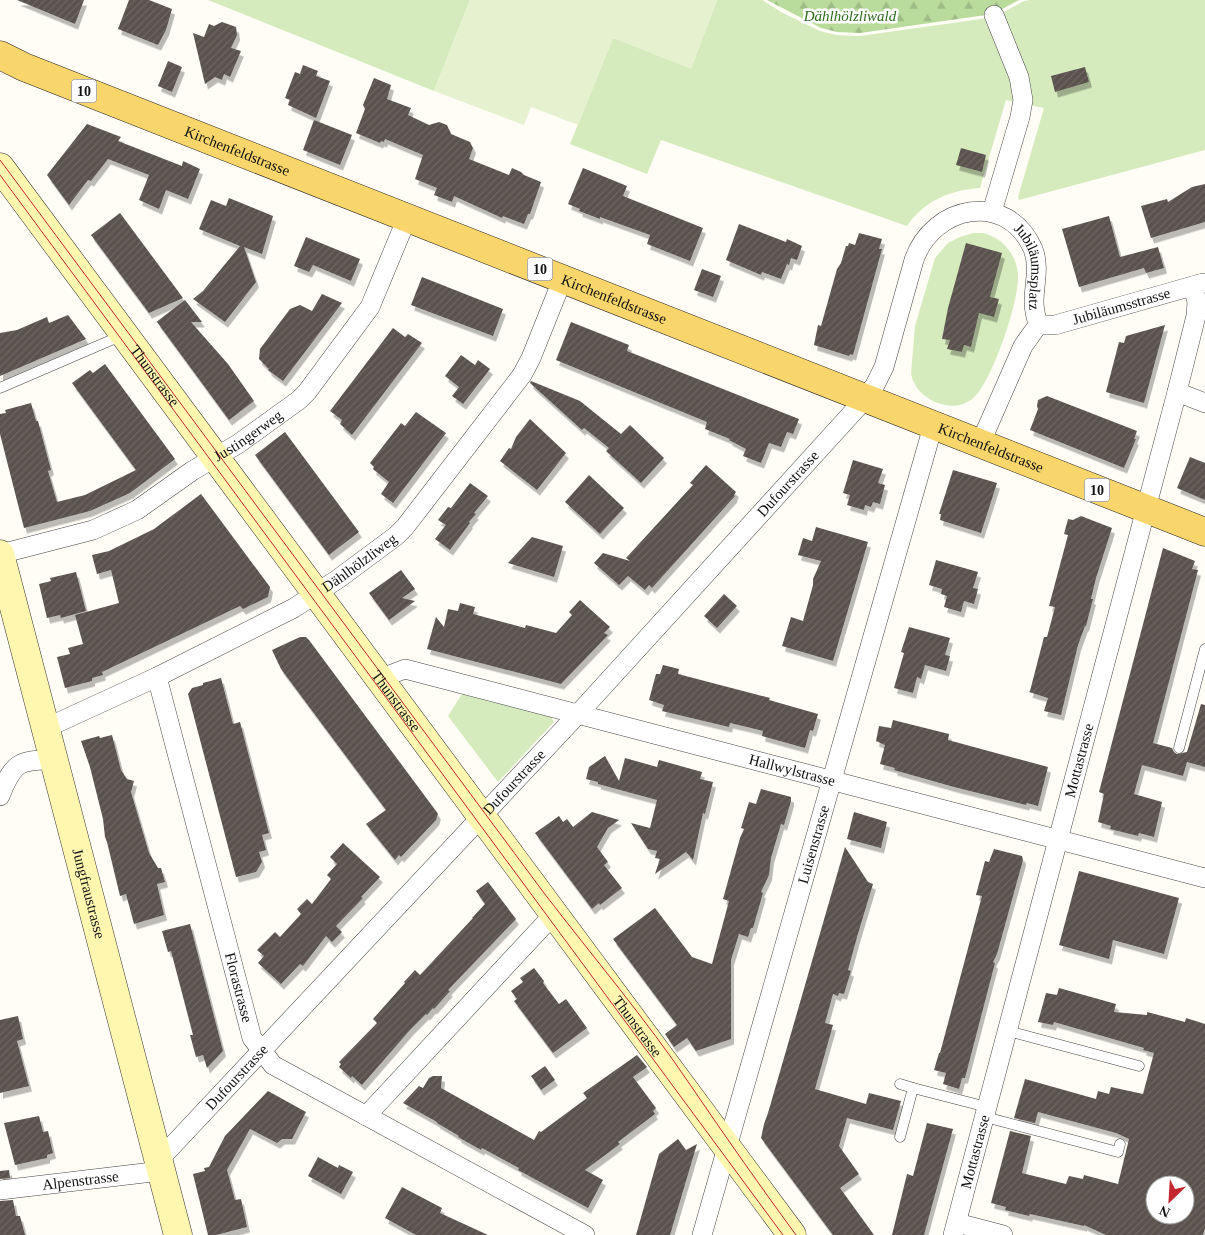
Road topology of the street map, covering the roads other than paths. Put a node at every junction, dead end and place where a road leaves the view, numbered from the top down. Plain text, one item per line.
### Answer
1 (994, 15) dead end
2 (0, 55) edge
3 (12, 67) edge
4 (0, 167) edge
5 (992, 212) junction
6 (407, 218) junction
7 (563, 278) junction
8 (1199, 284) edge
9 (1033, 331) junction
10 (124, 335) junction
11 (0, 388) edge
12 (1177, 392) junction
13 (865, 399) junction
14 (1205, 403) edge
15 (933, 426) junction
16 (980, 444) junction
17 (215, 458) junction
18 (1146, 509) junction
19 (1205, 532) edge
20 (0, 554) edge
21 (316, 594) junction
22 (1205, 648) edge
23 (158, 677) junction
24 (379, 679) junction
25 (578, 714) junction
26 (46, 728) junction
27 (1179, 748) dead end
28 (54, 760) junction
29 (832, 780) junction
30 (0, 796) edge
31 (481, 816) junction
32 (1058, 840) junction
33 (1205, 878) edge
34 (554, 914) junction
35 (1008, 1031) junction
36 (262, 1051) junction
37 (1139, 1066) dead end
38 (900, 1084) dead end
39 (914, 1088) junction
40 (986, 1112) junction
41 (366, 1116) junction
42 (900, 1137) dead end
43 (1120, 1144) dead end
44 (728, 1148) junction
45 (160, 1166) junction
46 (0, 1190) edge
47 (955, 1229) edge
48 (178, 1235) edge
49 (585, 1235) edge
50 (702, 1235) edge
51 (792, 1235) edge
52 (1003, 1235) edge

1 - 5 street, Jubiläumsplatz
2 - 3 main road, Kirchenfeldstrasse / 10
3 - 6 main road, Kirchenfeldstrasse / 10
4 - 10 street, Thunstrasse
5 - 9 street, Jubiläumsplatz
5 - 13 street, Jubiläumsplatz
6 - 7 main road, Kirchenfeldstrasse / 10
6 - 17 street, Justingerweg
7 - 13 main road, Kirchenfeldstrasse / 10
7 - 21 street, Dählhölzliweg
8 - 9 street, Jubiläumsstrasse
8 - 12 street, Mottastrasse
9 - 16 street, Jubiläumsplatz
10 - 11 lane
10 - 17 street, Thunstrasse
12 - 14 street
12 - 18 street, Mottastrasse
13 - 15 main road, Kirchenfeldstrasse / 10
13 - 25 street, Dufourstrasse
15 - 16 main road, Kirchenfeldstrasse / 10
15 - 29 street, Luisenstrasse
16 - 18 main road, Kirchenfeldstrasse / 10
17 - 20 street, Justingerweg
17 - 21 street, Thunstrasse
18 - 19 main road, Kirchenfeldstrasse / 10
18 - 32 street, Mottastrasse
20 - 26 street, Jungfraustrasse
21 - 23 street, Dählhölzliweg
21 - 24 street, Thunstrasse
22 - 27 lane
23 - 26 street, Dählhölzliweg
23 - 36 street, Florastrasse
24 - 25 street, Hallwylstrasse
24 - 31 street, Thunstrasse
25 - 29 street, Hallwylstrasse
25 - 31 street, Dufourstrasse
26 - 28 street, Jungfraustrasse
28 - 30 street
28 - 45 street, Jungfraustrasse
29 - 32 street, Hallwylstrasse
29 - 44 street, Luisenstrasse
31 - 34 street, Thunstrasse
31 - 36 street, Dufourstrasse
32 - 33 street, Hallwylstrasse
32 - 35 street, Mottastrasse
34 - 41 street
34 - 44 street, Thunstrasse
35 - 37 lane
35 - 40 street, Mottastrasse
36 - 41 street, Florastrasse
36 - 45 street, Dufourstrasse
38 - 39 lane
39 - 40 lane
39 - 42 lane
40 - 43 lane
40 - 47 street, Mottastrasse
41 - 49 street, Florastrasse
44 - 50 street, Luisenstrasse
44 - 51 street, Thunstrasse
45 - 46 street, Alpenstrasse
45 - 48 street, Jungfraustrasse
47 - 52 street

